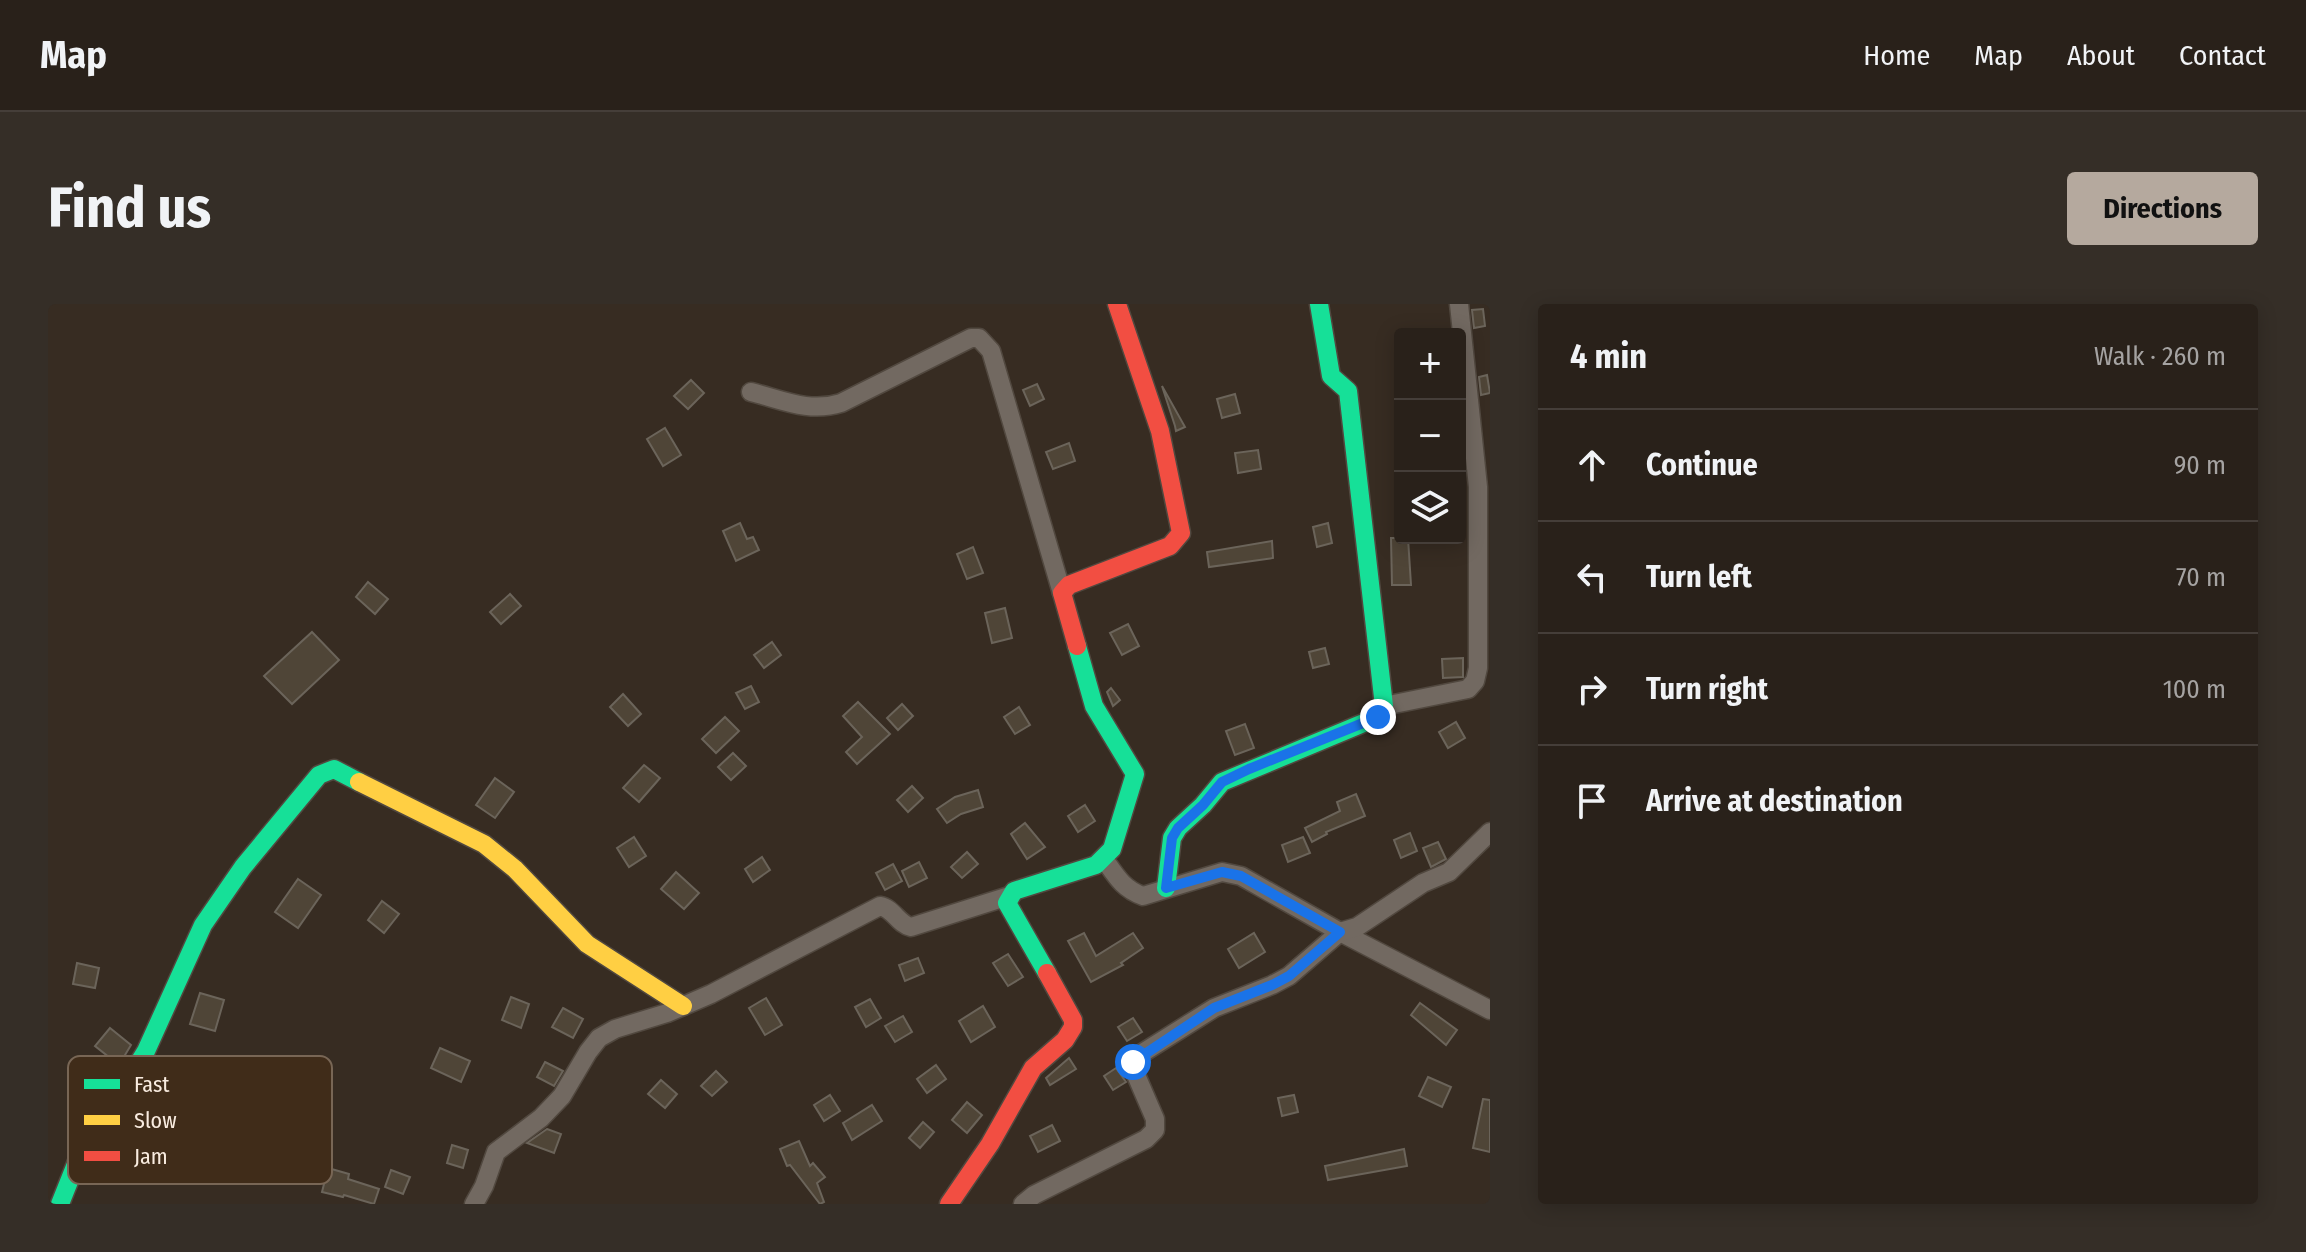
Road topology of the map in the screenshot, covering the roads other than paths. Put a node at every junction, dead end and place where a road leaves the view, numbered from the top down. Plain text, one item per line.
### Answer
1 (1117, 304) edge
2 (1319, 304) edge
3 (1459, 304) edge
4 (751, 392) dead end
5 (1062, 593) junction
6 (1384, 706) junction
7 (1490, 832) edge
8 (1104, 859) junction
9 (1166, 888) junction
10 (1009, 896) junction
11 (1340, 932) junction
12 (683, 1006) junction
13 (1490, 1010) edge
14 (143, 1056) edge
15 (68, 1184) edge
16 (60, 1204) edge
17 (474, 1204) edge
18 (949, 1204) edge
19 (1023, 1204) edge

1 - 5 street
2 - 6 street
3 - 6 street
4 - 5 street
5 - 8 street
6 - 9 street
7 - 11 street
8 - 9 street
8 - 10 street
9 - 11 street
10 - 12 street
10 - 18 street
11 - 13 street
11 - 19 street
12 - 14 street
12 - 17 street
15 - 16 street

